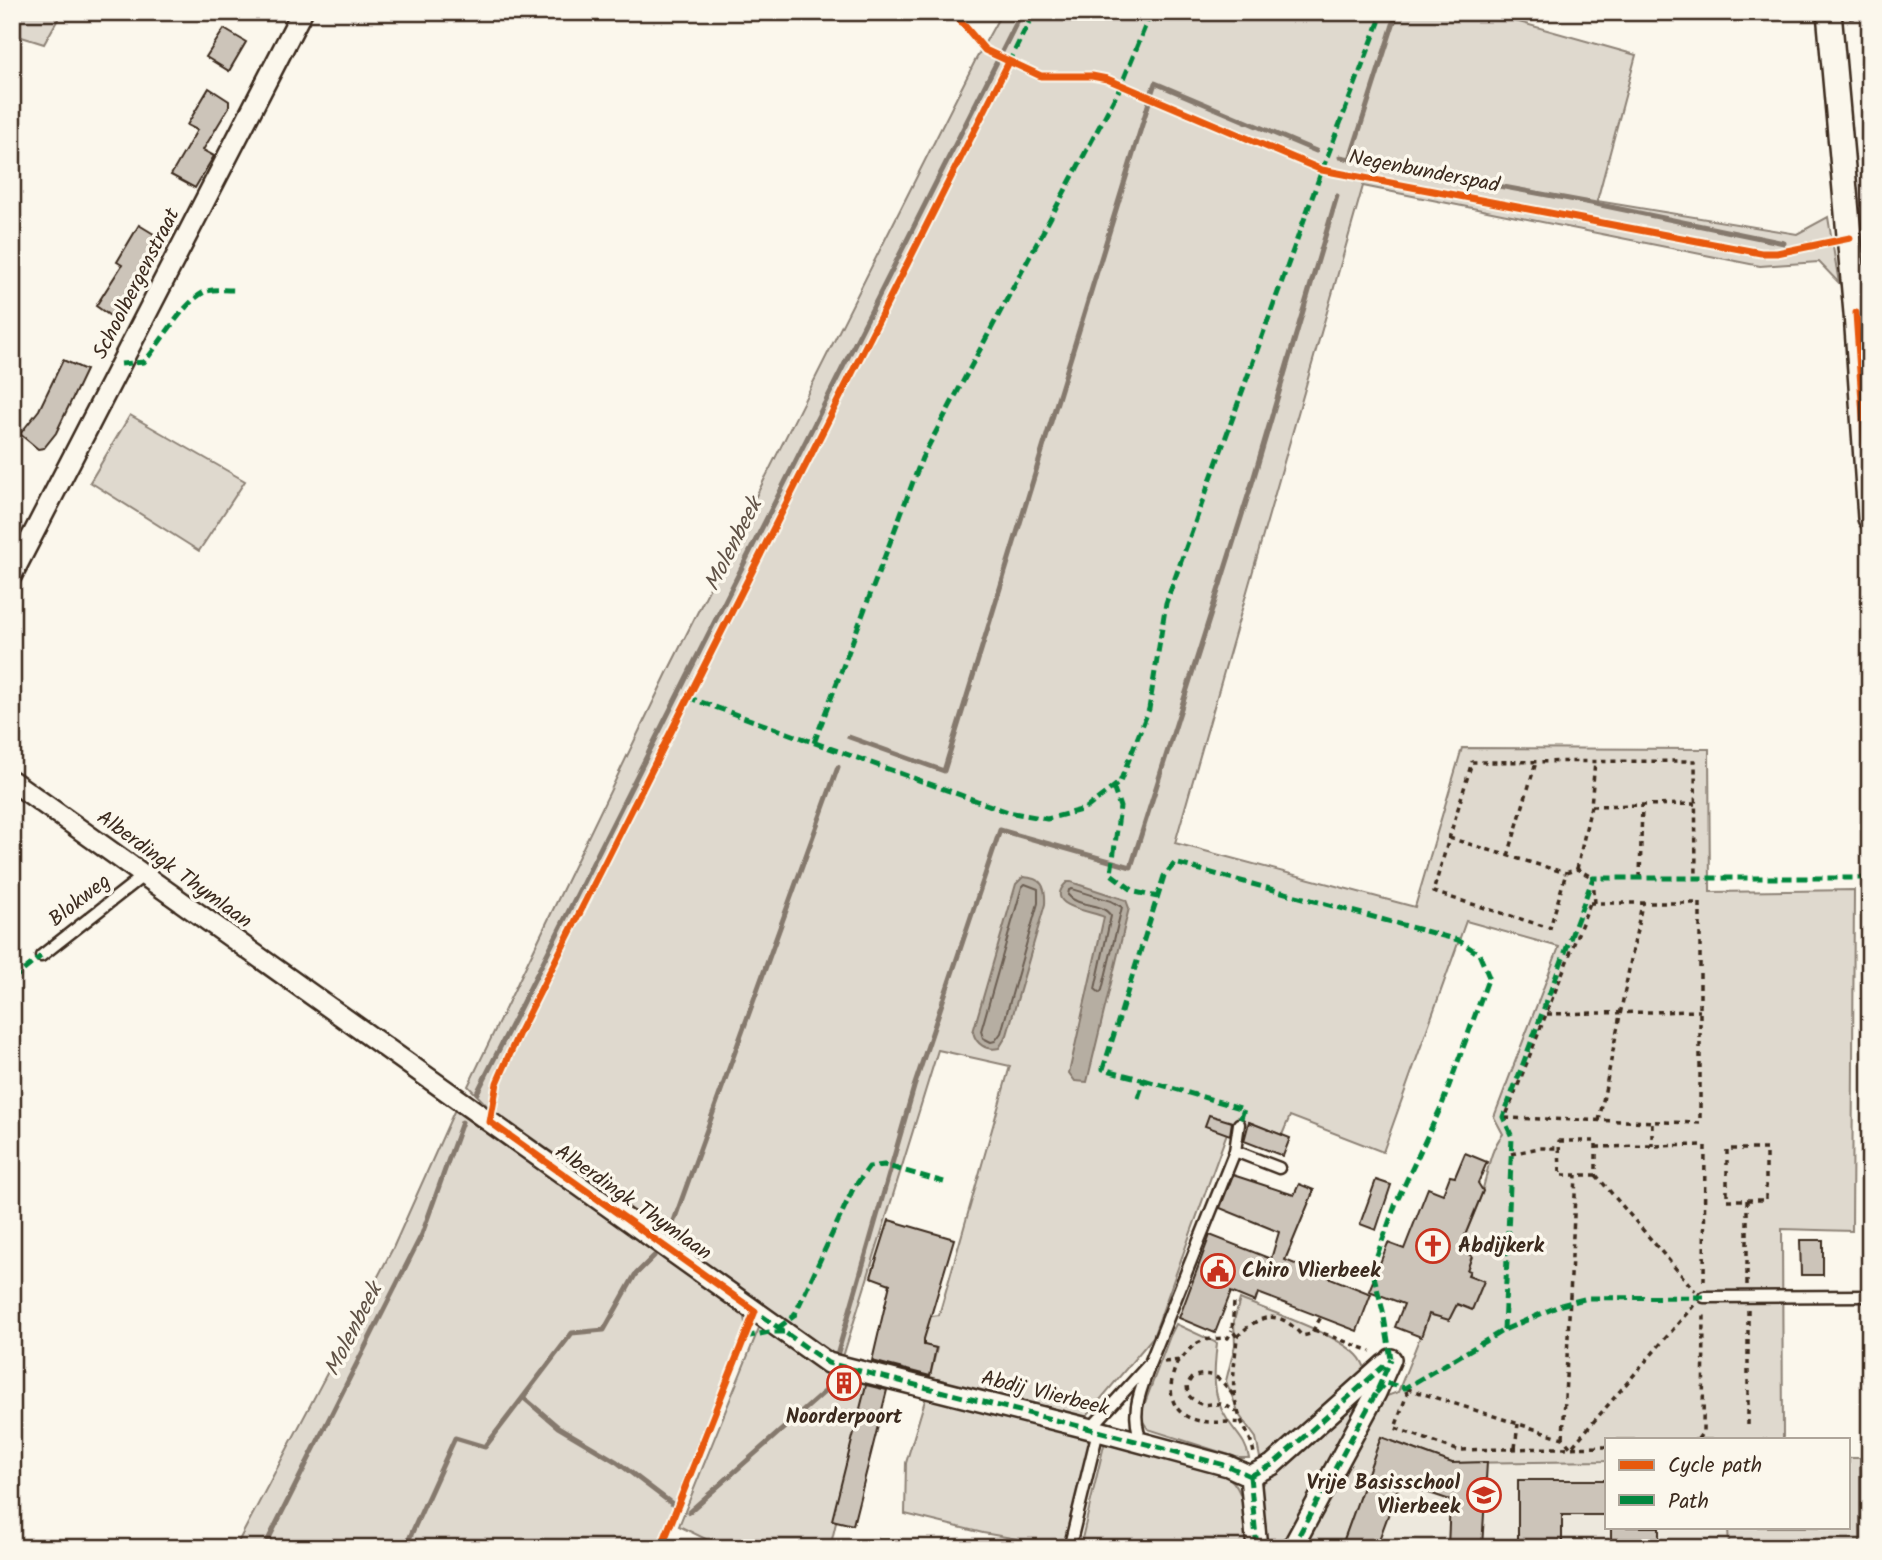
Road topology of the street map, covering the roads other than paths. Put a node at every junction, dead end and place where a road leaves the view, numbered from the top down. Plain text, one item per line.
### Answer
1 (302, 12) edge
2 (1829, 12) edge
3 (1870, 518) edge
4 (12, 575) edge
5 (12, 781) edge
6 (143, 876) junction
7 (41, 956) dead end
8 (1239, 1124) dead end
9 (1235, 1152) junction
10 (1279, 1168) dead end
11 (1870, 1296) edge
12 (1704, 1297) road end
13 (828, 1363) joint
14 (1150, 1363) junction
15 (1094, 1430) junction
16 (1142, 1443) junction
17 (1250, 1476) junction
18 (1082, 1548) edge
19 (1256, 1548) edge
20 (1292, 1548) edge

1 - 4 street, Schoolbergenstraat
2 - 3 street
5 - 6 street, Alberdingk Thymlaan
6 - 7 lane, Blokweg
6 - 13 street, Alberdingk Thymlaan
8 - 9 lane
9 - 10 lane
9 - 14 lane
11 - 12 lane
13 - 15 street, Abdij Vlierbeek
14 - 15 lane
14 - 16 lane
15 - 16 street, Abdij Vlierbeek
15 - 18 lane
16 - 17 street, Abdij Vlierbeek
17 - 19 street
17 - 20 street

